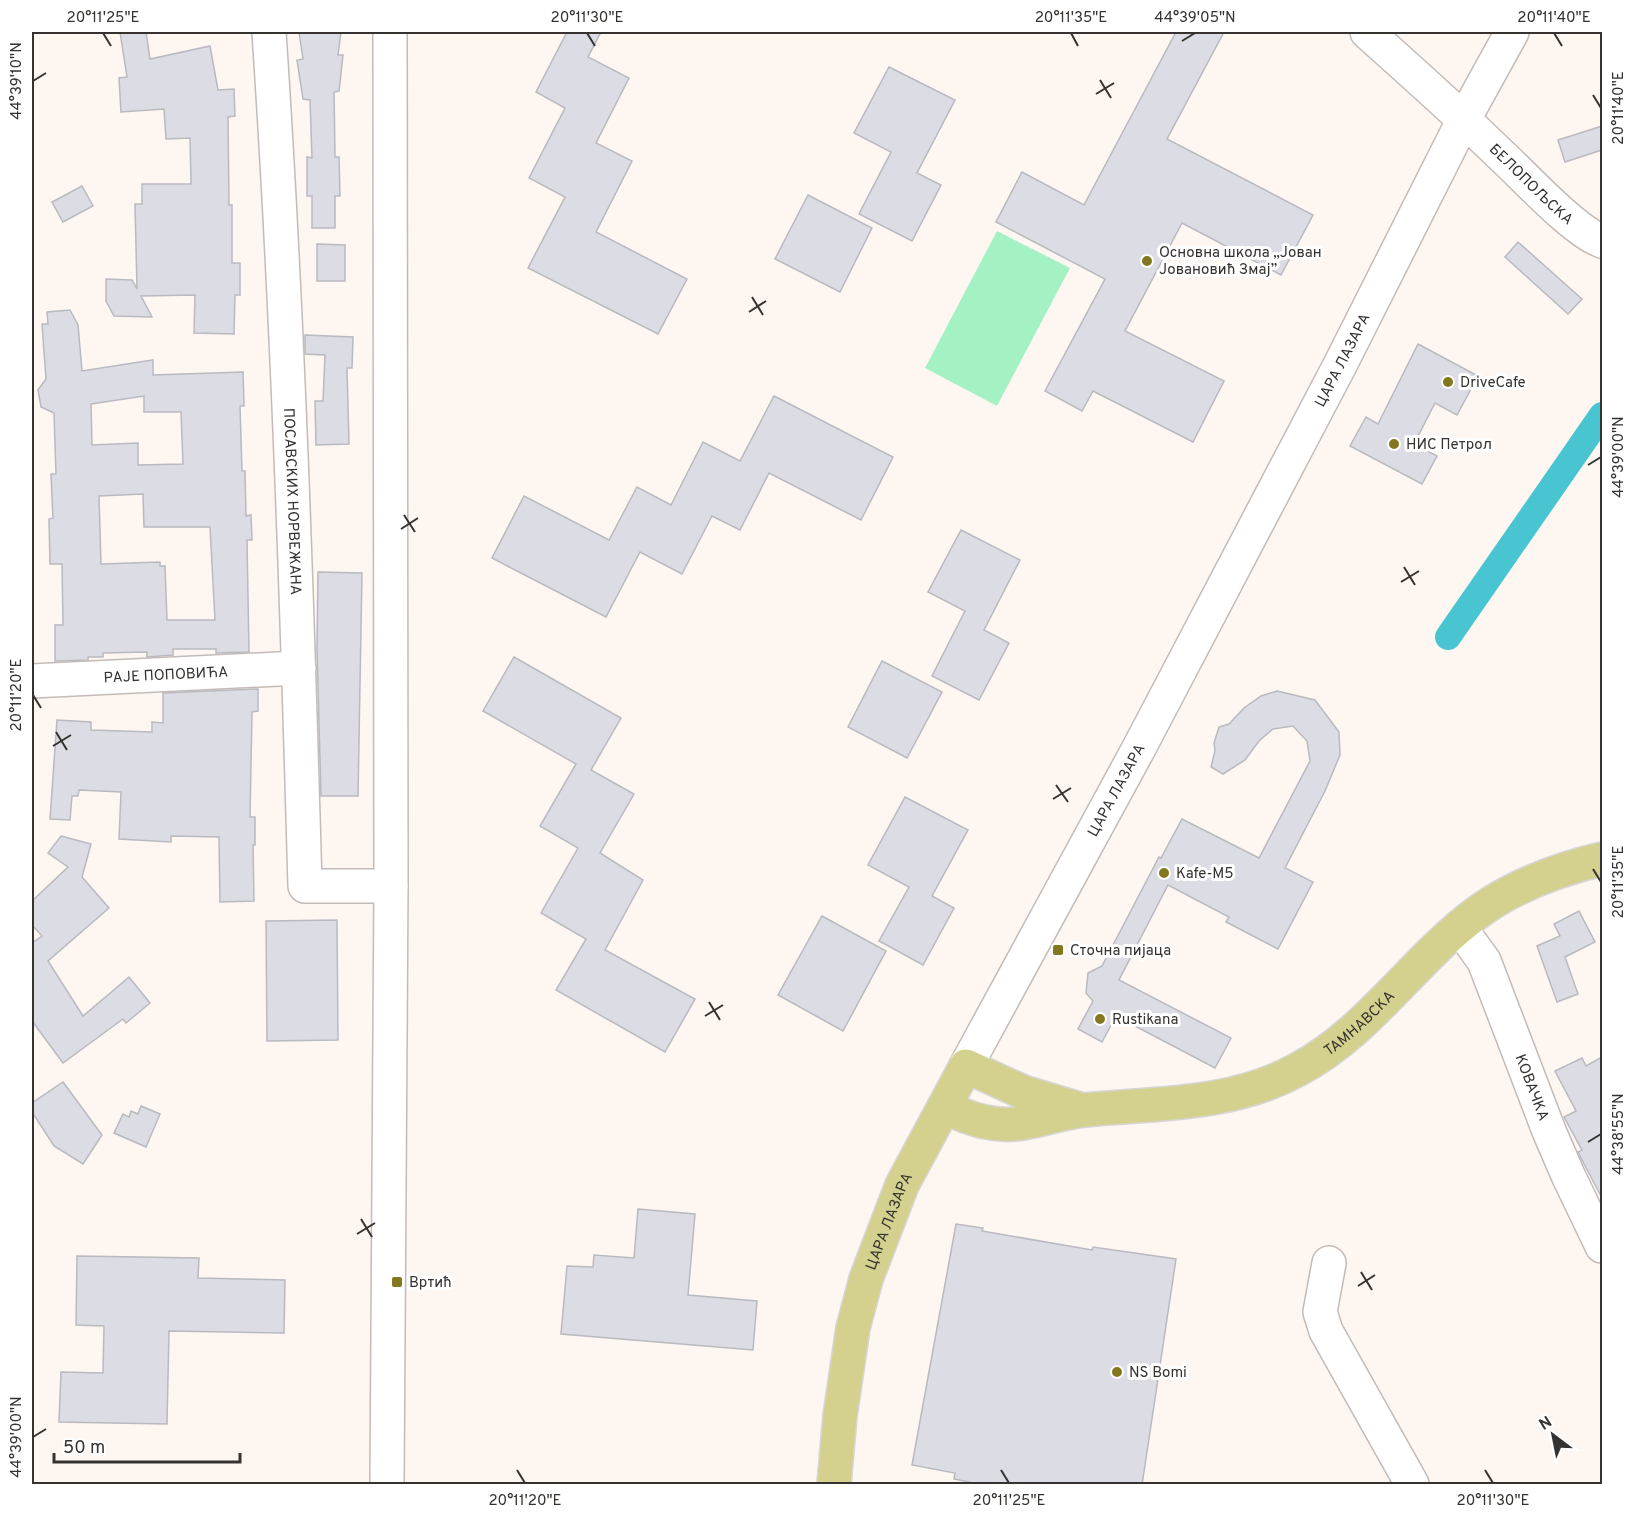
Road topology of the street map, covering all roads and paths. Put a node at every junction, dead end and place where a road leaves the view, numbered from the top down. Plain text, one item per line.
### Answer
1 (268, 32) edge
2 (390, 32) edge
3 (1367, 32) edge
4 (1512, 32) edge
5 (1464, 119) junction
6 (1602, 241) edge
7 (298, 668) junction
8 (32, 681) edge
9 (1602, 859) edge
10 (391, 886) junction
11 (1460, 928) junction
12 (966, 1066) junction
13 (944, 1107) junction
14 (1083, 1110) junction
15 (1602, 1246) edge
16 (1329, 1263) dead end
17 (387, 1485) edge
18 (834, 1485) edge
19 (1412, 1485) edge

1 - 7 street, ПОСАВСКИХ НОРВЕЖАНА
2 - 10 street
3 - 5 street, БЕЛОПОЉСКА
4 - 5 street, ЦАРА ЛАЗАРА
5 - 6 street, БЕЛОПОЉСКА
5 - 12 street, ЦАРА ЛАЗАРА
7 - 8 street, РАЈЕ ПОПОВИЋА
7 - 10 street, ПОСАВСКИХ НОРВЕЖАНА
9 - 11 main road, ТАМНАВСКА
10 - 17 street
11 - 14 main road, ТАМНАВСКА
11 - 15 street, КОВАЧКА
12 - 13 main road, ЦАРА ЛАЗАРА
12 - 14 main road
13 - 14 main road
13 - 18 main road, ЦАРА ЛАЗАРА
16 - 19 street

